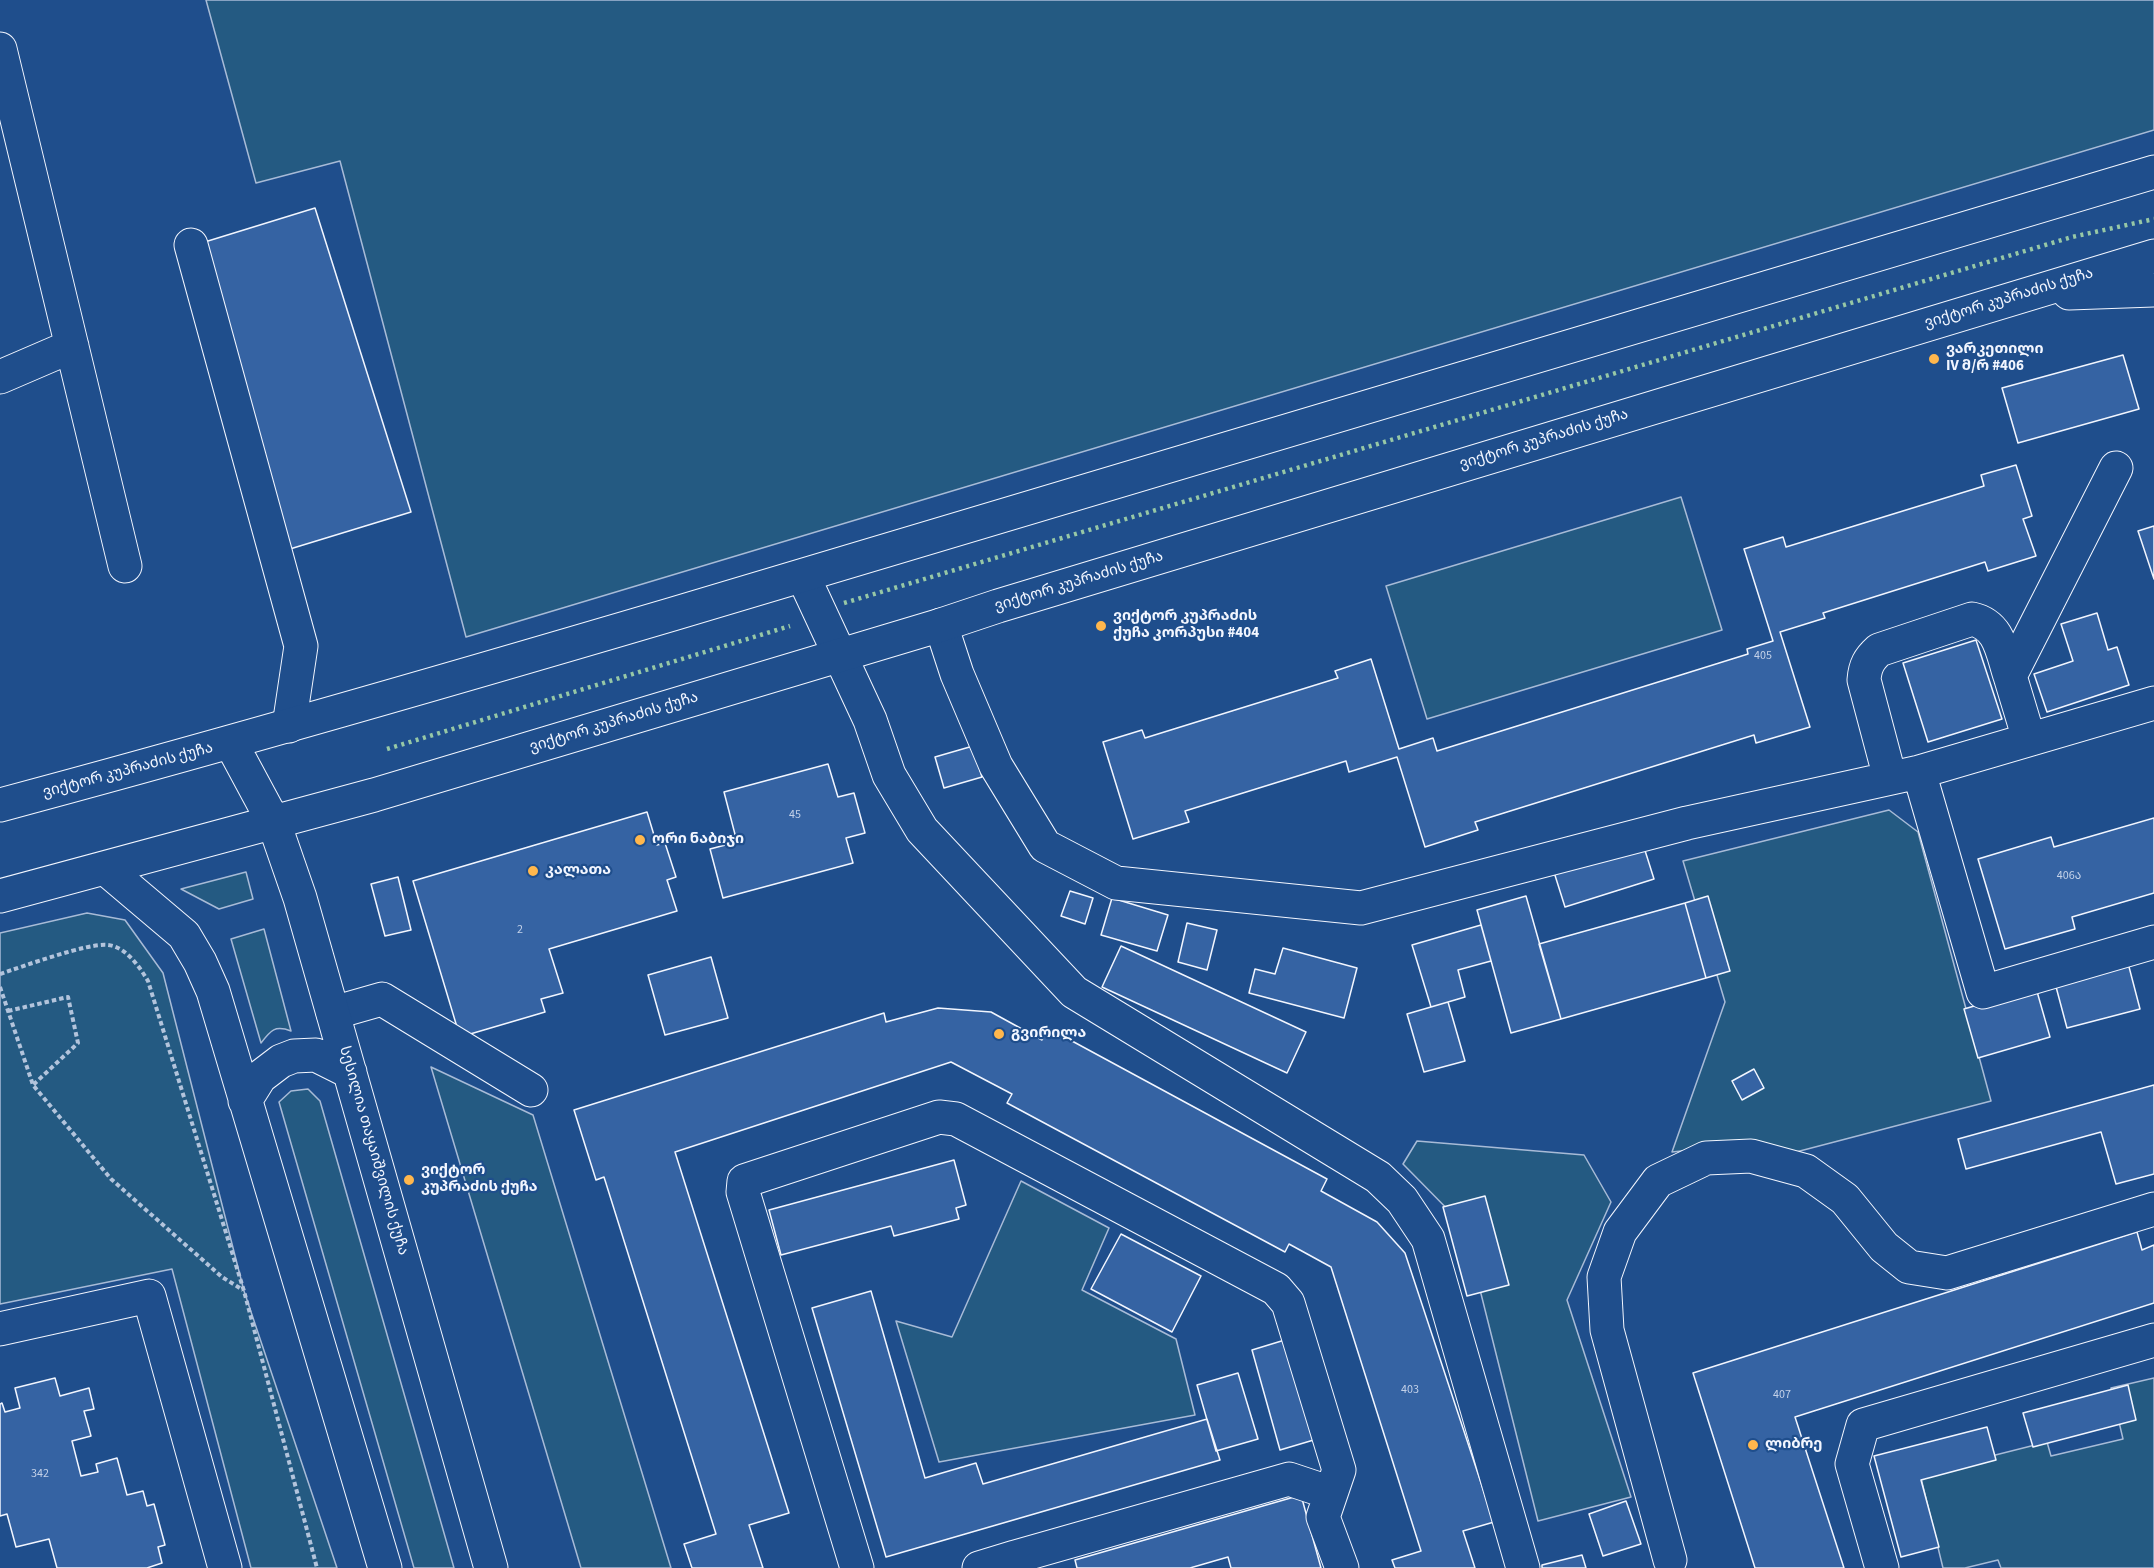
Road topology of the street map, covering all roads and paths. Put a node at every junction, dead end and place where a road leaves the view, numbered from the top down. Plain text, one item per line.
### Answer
1 (0, 49) edge
2 (2154, 172) edge
3 (191, 245) dead end
4 (2154, 256) edge
5 (2154, 290) edge
6 (2022, 295) junction
7 (72, 346) junction
8 (0, 377) edge
9 (2116, 468) dead end
10 (125, 566) dead end
11 (803, 576) junction
12 (941, 625) junction
13 (840, 655) junction
14 (2010, 676) junction
15 (2154, 703) edge
16 (289, 726) junction
17 (2029, 739) junction
18 (231, 743) junction
19 (1904, 775) junction
20 (0, 805) edge
21 (274, 823) junction
22 (106, 868) junction
23 (0, 896) edge
24 (2154, 942) edge
25 (0, 974) edge
26 (0, 987) edge
27 (8, 1011) junction
28 (333, 1012) junction
29 (350, 1072) junction
30 (33, 1085) junction
31 (531, 1089) dead end
32 (245, 1101) junction
33 (2154, 1209) edge
34 (244, 1291) junction
35 (0, 1329) edge
36 (2154, 1340) edge
37 (1331, 1493) junction
38 (1670, 1560) dead end
39 (1017, 1562) edge
40 (225, 1568) edge
41 (317, 1568) edge
42 (385, 1568) edge
43 (490, 1568) edge
44 (856, 1568) edge
45 (979, 1568) edge
46 (1342, 1568) edge
47 (1523, 1568) edge
48 (1882, 1568) edge

1 - 7 main road
2 - 11 main road, ვიქტორ კუპრაძის ქუჩა
3 - 16 main road
4 - 6 main road, ვიქტორ კუპრაძის ქუჩა
5 - 6 main road
6 - 12 main road, ვიქტორ კუპრაძის ქუჩა
7 - 8 main road
7 - 10 main road
9 - 14 main road
11 - 13 main road
11 - 16 main road, ვიქტორ კუპრაძის ქუჩა
12 - 13 main road, ვიქტორ კუპრაძის ქუჩა
12 - 19 main road
13 - 21 main road, ვიქტორ კუპრაძის ქუჩა
13 - 47 main road
14 - 17 main road
14 - 19 main road
15 - 17 main road
16 - 18 main road, ვიქტორ კუპრაძის ქუჩა
17 - 19 main road
18 - 20 main road, ვიქტორ კუპრაძის ქუჩა
18 - 21 main road, სესილია თაყაიშვილის ქუჩა
19 - 24 main road
21 - 22 main road, ვიქტორ კუპრაძის ქუჩა
21 - 28 main road, სესილია თაყაიშვილის ქუჩა
22 - 23 main road, ვიქტორ კუპრაძის ქუჩა
22 - 32 main road
25 - 34 path
26 - 27 path
27 - 30 path
27 - 30 path
28 - 29 main road, სესილია თაყაიშვილის ქუჩა
28 - 31 main road
29 - 32 main road
29 - 43 main road, სესილია თაყაიშვილის ქუჩა
30 - 34 path
32 - 42 main road
33 - 38 main road
34 - 41 path
35 - 40 main road
36 - 48 main road
37 - 39 main road
37 - 44 main road
37 - 46 main road
39 - 45 main road

